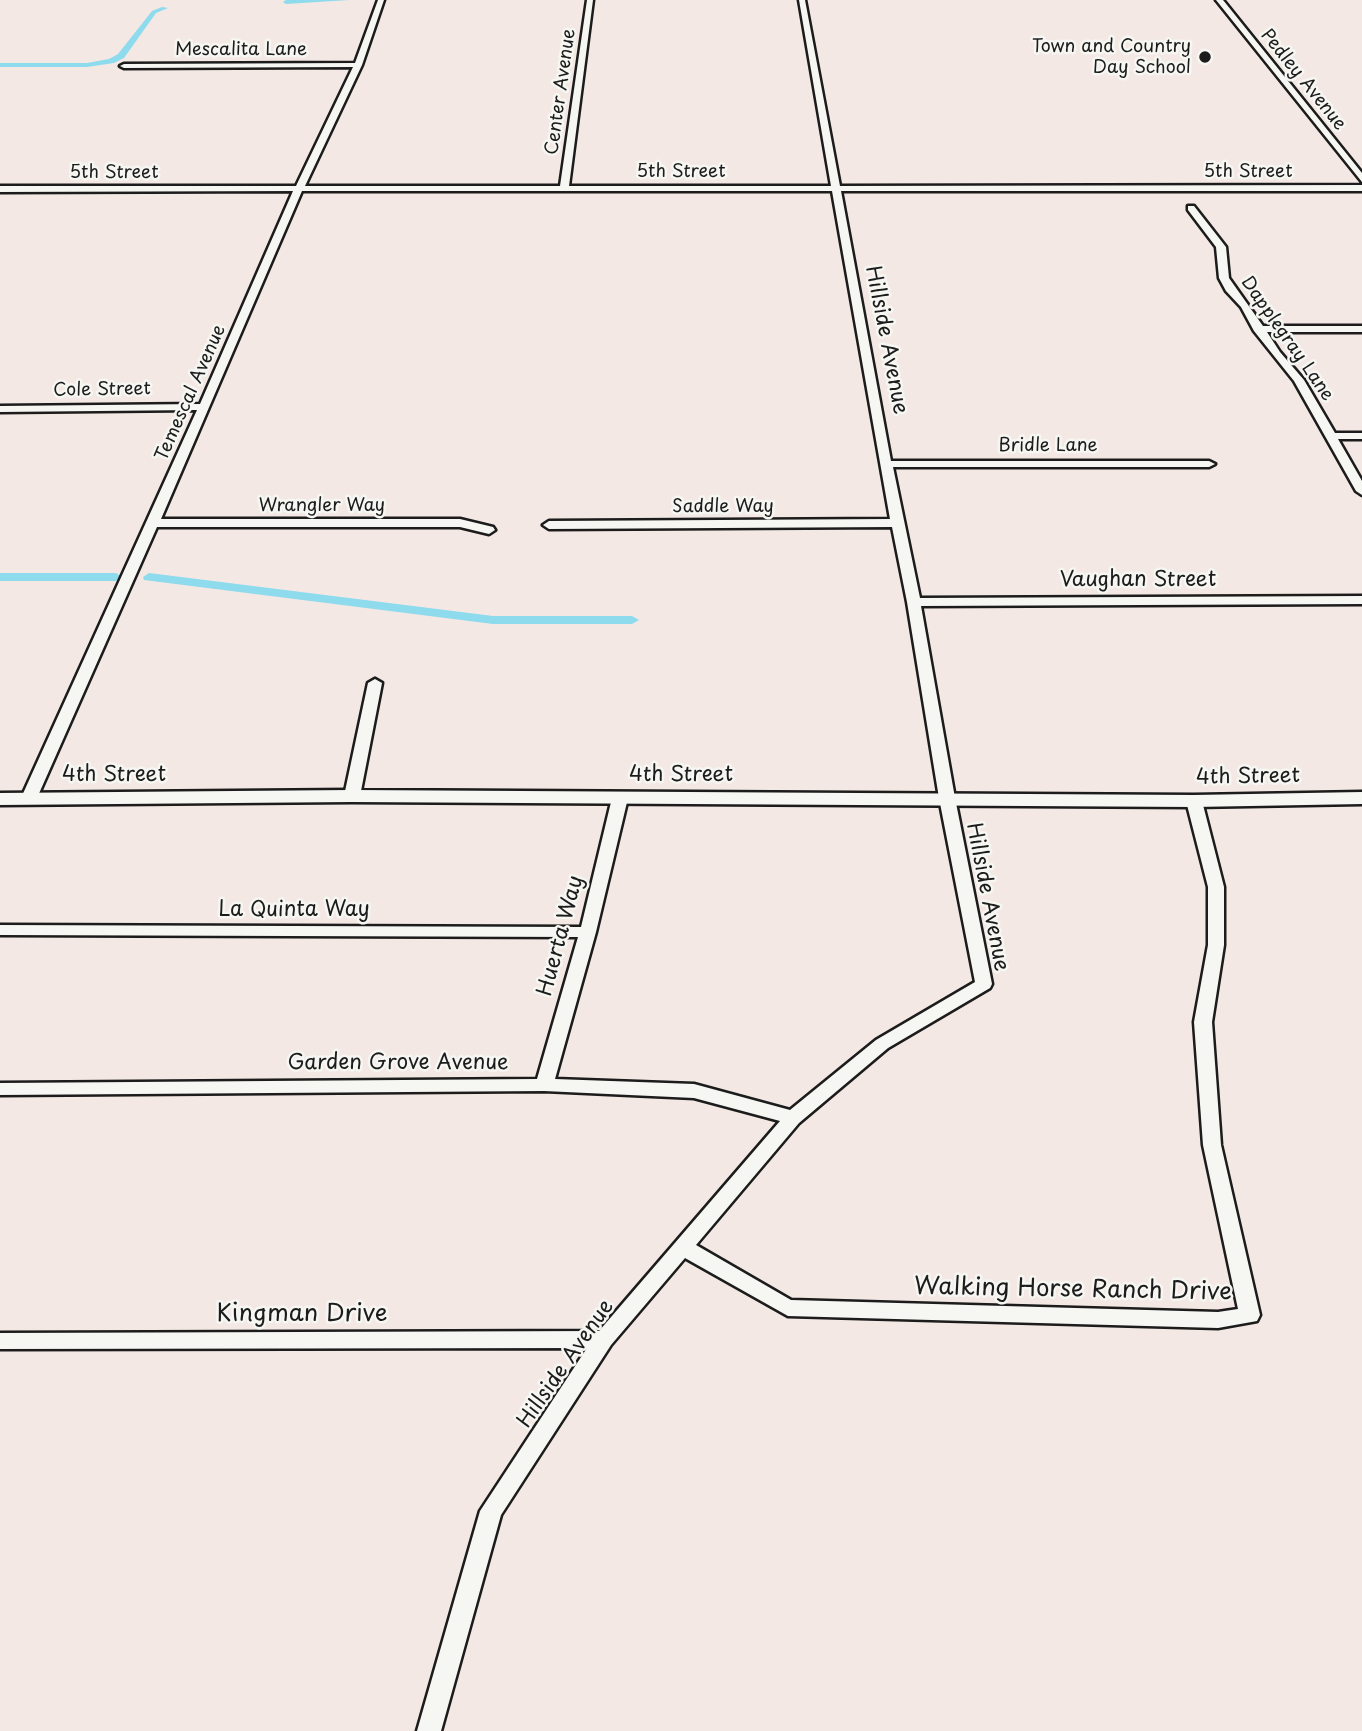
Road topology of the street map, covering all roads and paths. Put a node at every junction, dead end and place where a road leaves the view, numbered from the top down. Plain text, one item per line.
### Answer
1 (381, 0) edge
2 (590, 0) edge
3 (802, 0) edge
4 (1219, 0) edge
5 (358, 65) junction
6 (124, 66) dead end
7 (1362, 179) edge
8 (564, 188) junction
9 (836, 188) junction
10 (1362, 188) edge
11 (0, 189) edge
12 (299, 189) junction
13 (1191, 208) dead end
14 (1258, 329) junction
15 (1362, 329) edge
16 (204, 407) junction
17 (0, 409) edge
18 (1331, 436) junction
19 (1362, 436) edge
20 (888, 464) junction
21 (1209, 464) dead end
22 (1362, 491) edge
23 (153, 523) junction
24 (897, 523) junction
25 (550, 525) dead end
26 (489, 530) dead end
27 (1362, 600) edge
28 (914, 602) junction
29 (375, 682) dead end
30 (352, 796) junction
31 (620, 797) junction
32 (29, 798) junction
33 (947, 798) junction
34 (1362, 798) edge
35 (0, 799) edge
36 (1194, 801) junction
37 (0, 930) edge
38 (588, 932) junction
39 (544, 1085) junction
40 (0, 1089) edge
41 (793, 1118) junction
42 (682, 1247) junction
43 (604, 1339) junction
44 (0, 1341) edge
45 (429, 1731) edge

1 - 5 street, Temescal Avenue
2 - 8 street, Center Avenue
3 - 9 street, Hillside Avenue
4 - 7 street, Pedley Avenue
5 - 6 street, Mescalita Lane
5 - 12 street, Temescal Avenue
8 - 9 street, 5th Street
8 - 12 street, 5th Street
9 - 10 street, 5th Street
9 - 20 street, Hillside Avenue
11 - 12 street, 5th Street
12 - 16 street, Temescal Avenue
13 - 14 street, Dapplegray Lane
14 - 15 street
14 - 18 street, Dapplegray Lane
16 - 17 street, Cole Street
16 - 23 street, Temescal Avenue
18 - 19 street
18 - 22 street, Dapplegray Lane
20 - 21 street, Bridle Lane
20 - 24 street, Hillside Avenue
23 - 26 street, Wrangler Way
23 - 32 street, Temescal Avenue
24 - 25 street, Saddle Way
24 - 28 street, Hillside Avenue
27 - 28 street, Vaughan Street
28 - 33 street, Hillside Avenue
29 - 30 street
30 - 31 street, 4th Street
30 - 32 street, 4th Street
31 - 33 street, 4th Street
31 - 38 street, Huerta Way
32 - 35 street, 4th Street
33 - 36 street, 4th Street
33 - 41 street, Hillside Avenue
34 - 36 street, 4th Street
36 - 42 street, Walking Horse Ranch Drive
37 - 38 street, La Quinta Way
38 - 39 street, Huerta Way
39 - 40 street, Garden Grove Avenue
39 - 41 street, Garden Grove Avenue
41 - 42 street, Hillside Avenue
42 - 43 street, Hillside Avenue
43 - 44 street, Kingman Drive
43 - 45 street, Hillside Avenue

